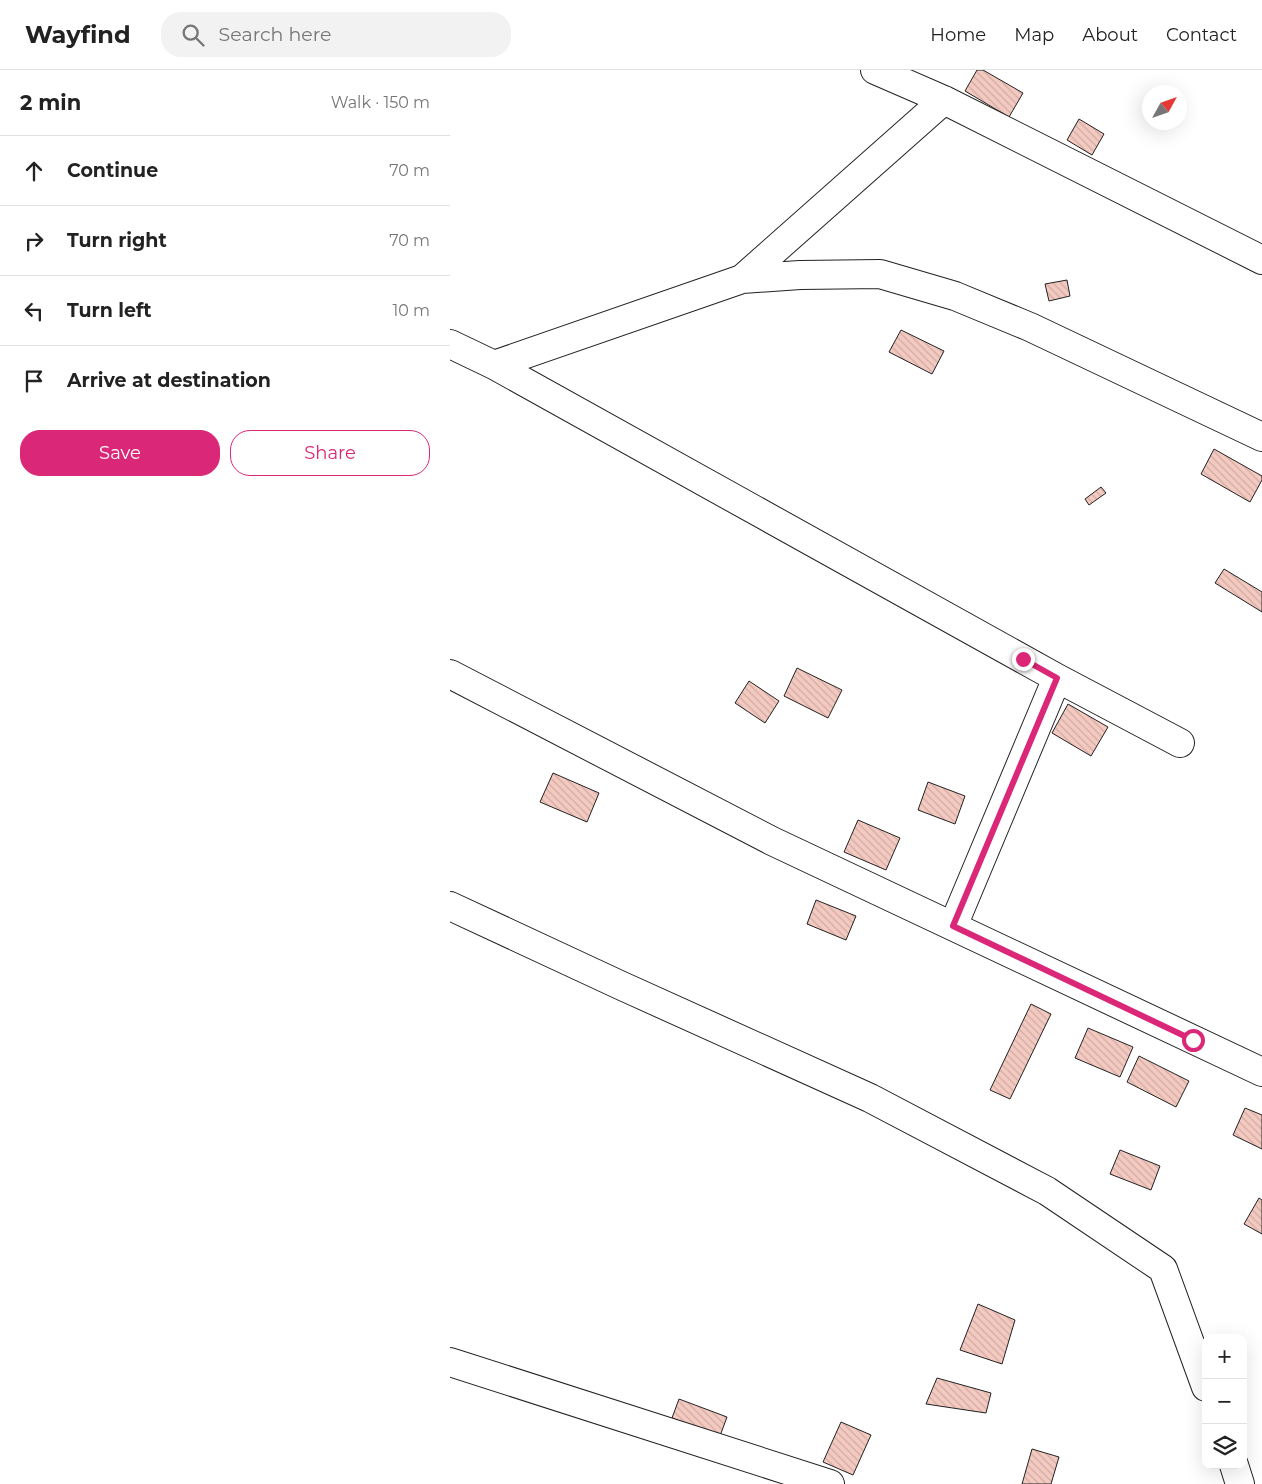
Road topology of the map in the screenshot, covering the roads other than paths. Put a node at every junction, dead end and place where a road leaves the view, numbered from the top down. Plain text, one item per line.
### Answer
1 (874, 70) edge
2 (944, 100) junction
3 (1262, 260) edge
4 (742, 279) junction
5 (450, 344) edge
6 (494, 365) junction
7 (1262, 437) edge
8 (450, 674) edge
9 (1057, 678) junction
10 (1180, 743) dead end
11 (450, 906) edge
12 (953, 926) junction
13 (1262, 1072) edge
14 (450, 1362) edge
15 (1203, 1379) edge
16 (1235, 1469) edge
17 (830, 1484) edge
18 (1240, 1484) edge

1 - 2 street
2 - 3 street
2 - 4 street
4 - 6 street
4 - 7 street
5 - 6 street
6 - 9 street
8 - 12 street
9 - 10 street
9 - 12 street
11 - 15 street
12 - 13 street
14 - 17 street
16 - 18 street

